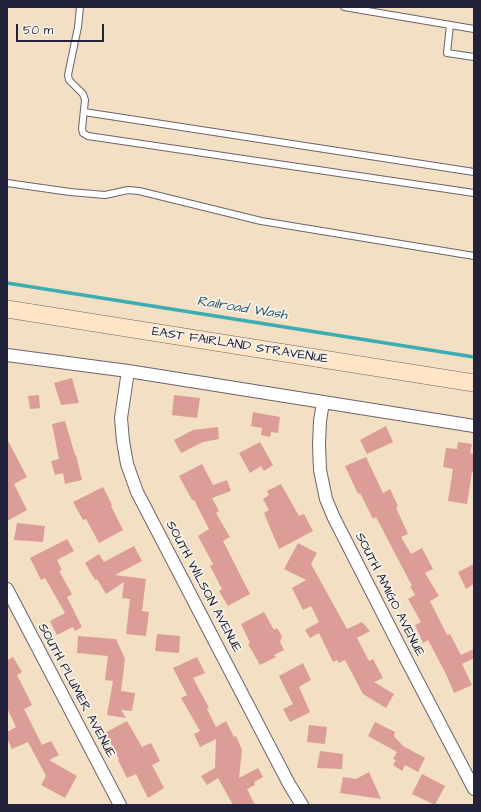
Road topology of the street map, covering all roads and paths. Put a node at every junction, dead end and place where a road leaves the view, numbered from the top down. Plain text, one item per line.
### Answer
1 (80, 7) edge
2 (344, 7) edge
3 (450, 25) junction
4 (474, 29) edge
5 (474, 57) edge
6 (84, 112) junction
7 (474, 172) edge
8 (7, 183) edge
9 (474, 192) edge
10 (474, 256) edge
11 (7, 309) edge
12 (7, 355) edge
13 (128, 371) junction
14 (474, 383) edge
15 (323, 402) junction
16 (474, 426) edge
17 (7, 589) edge
18 (474, 789) edge
19 (120, 805) edge
20 (302, 805) edge

1 - 6 lane
2 - 3 lane
3 - 4 lane
3 - 5 lane
6 - 7 lane
6 - 9 lane
8 - 10 lane
11 - 14 street, EAST FAIRLAND STRAVENUE
12 - 13 street
13 - 15 street
13 - 20 street, SOUTH WILSON AVENUE
15 - 16 street
15 - 18 street, SOUTH AMIGO AVENUE
17 - 19 street, SOUTH PLUMER AVENUE

